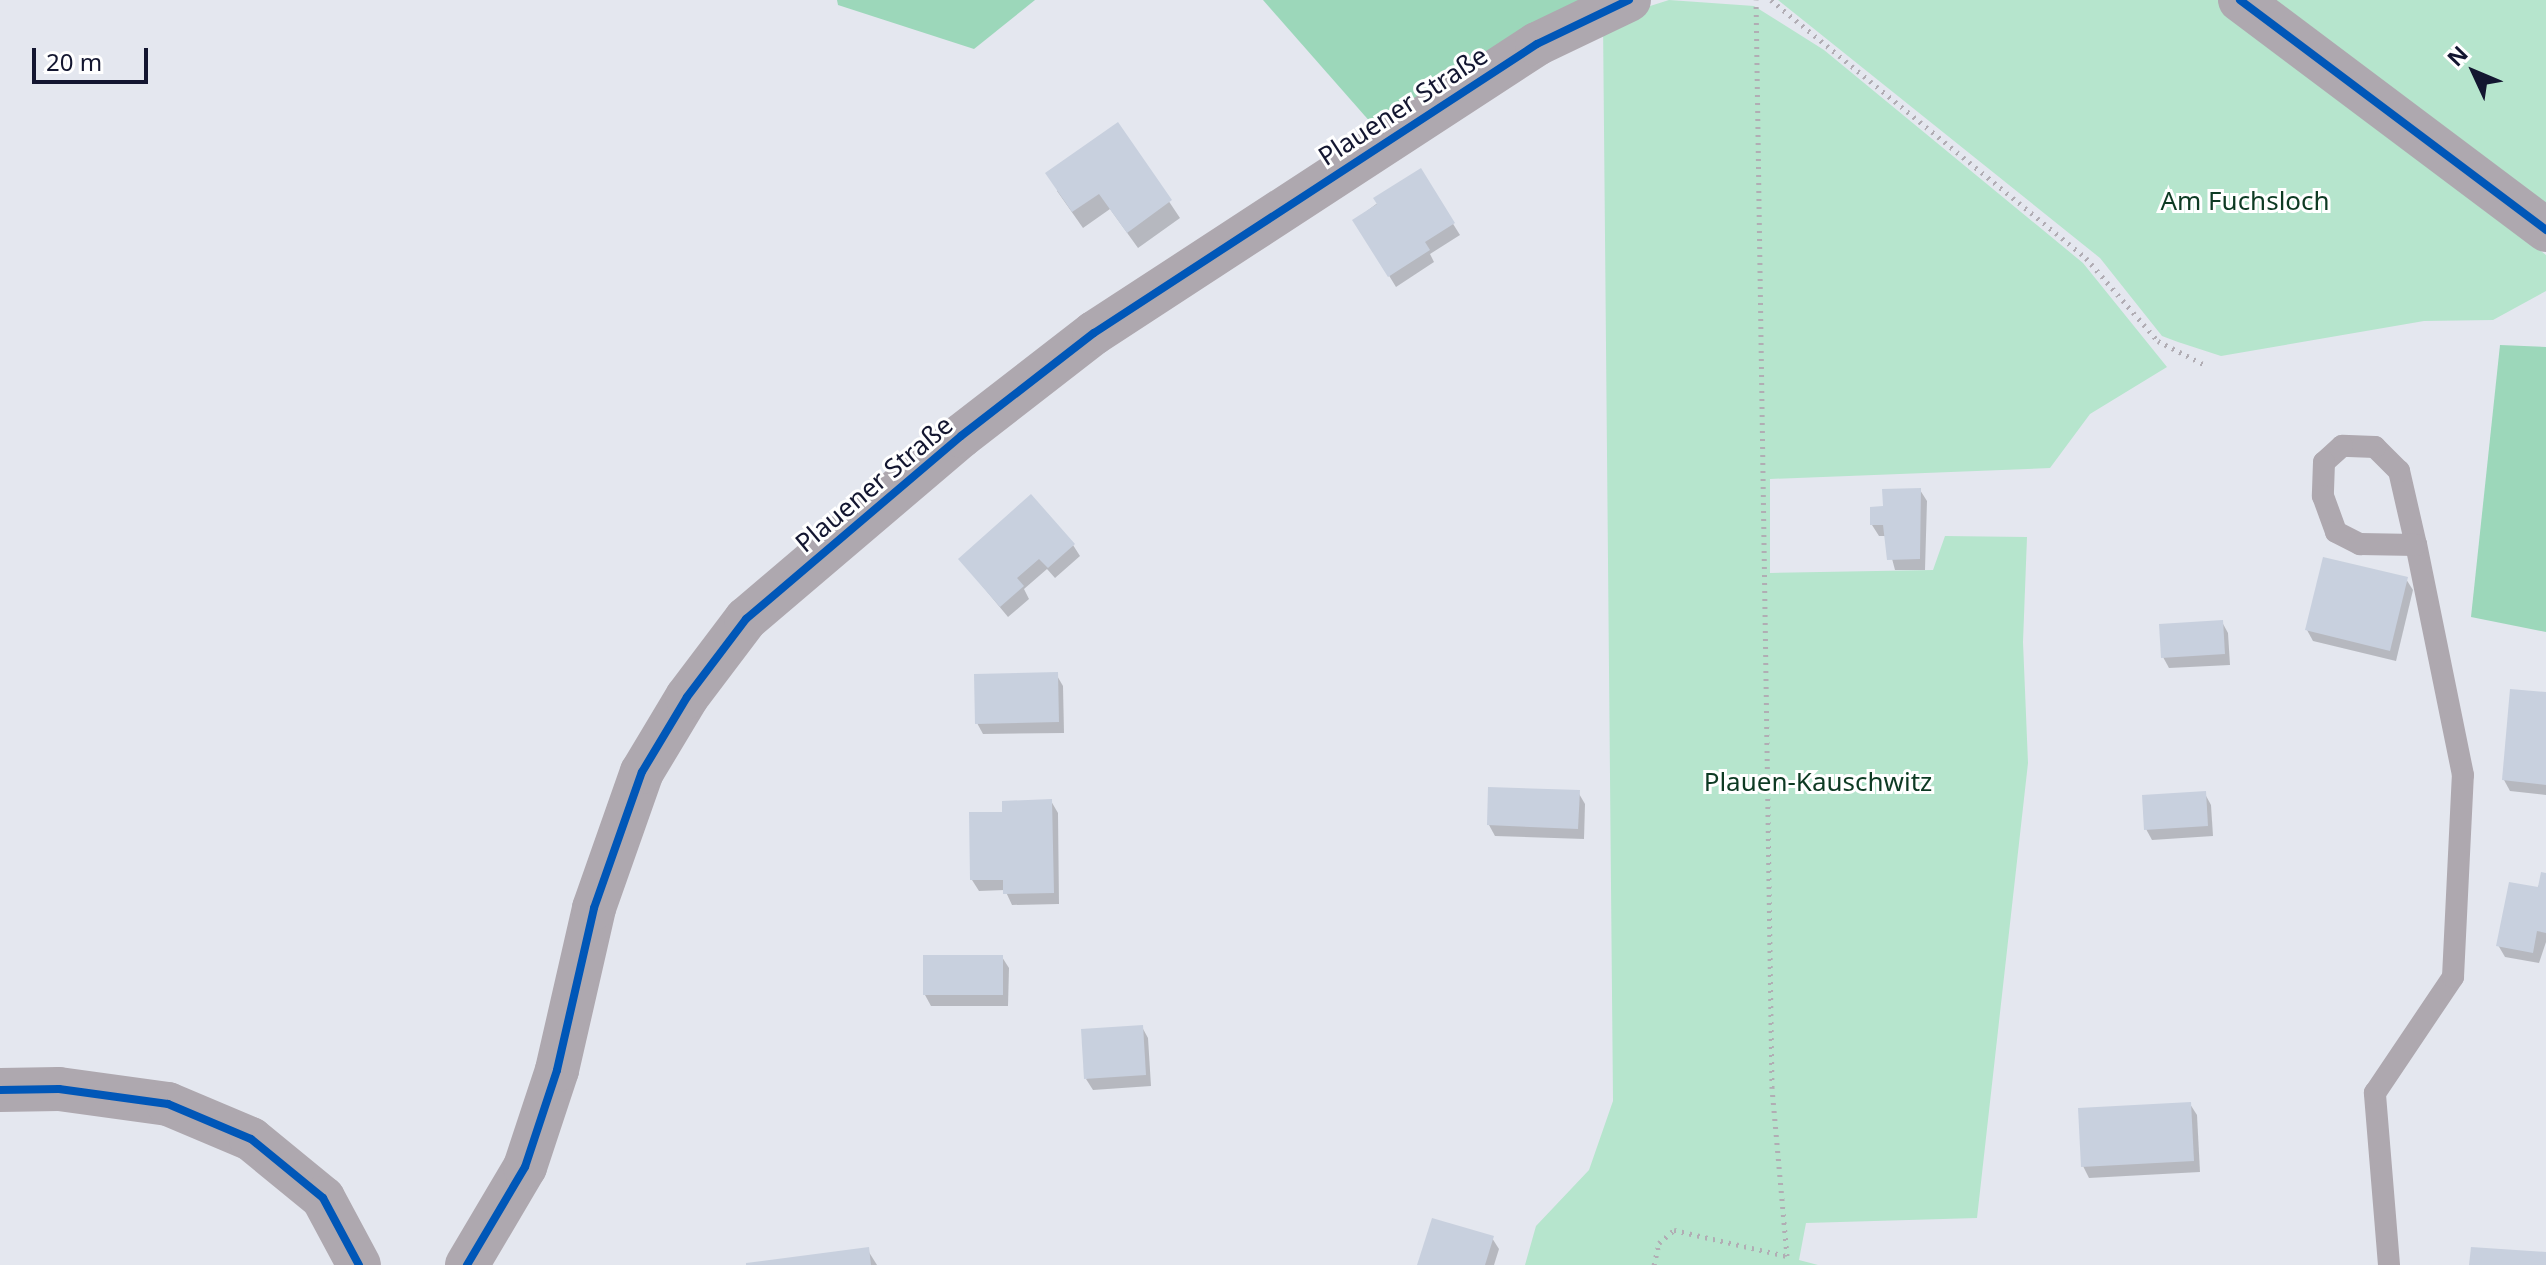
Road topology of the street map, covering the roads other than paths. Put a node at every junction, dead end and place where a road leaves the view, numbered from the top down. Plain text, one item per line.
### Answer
1 (1629, 0) edge
2 (2240, 0) edge
3 (2546, 230) edge
4 (2416, 545) junction
5 (0, 1090) edge
6 (359, 1265) edge
7 (467, 1265) edge
8 (2389, 1265) edge

1 - 7 street, Plauener Straße
2 - 3 street
4 - 4 lane
4 - 8 lane
5 - 6 street

